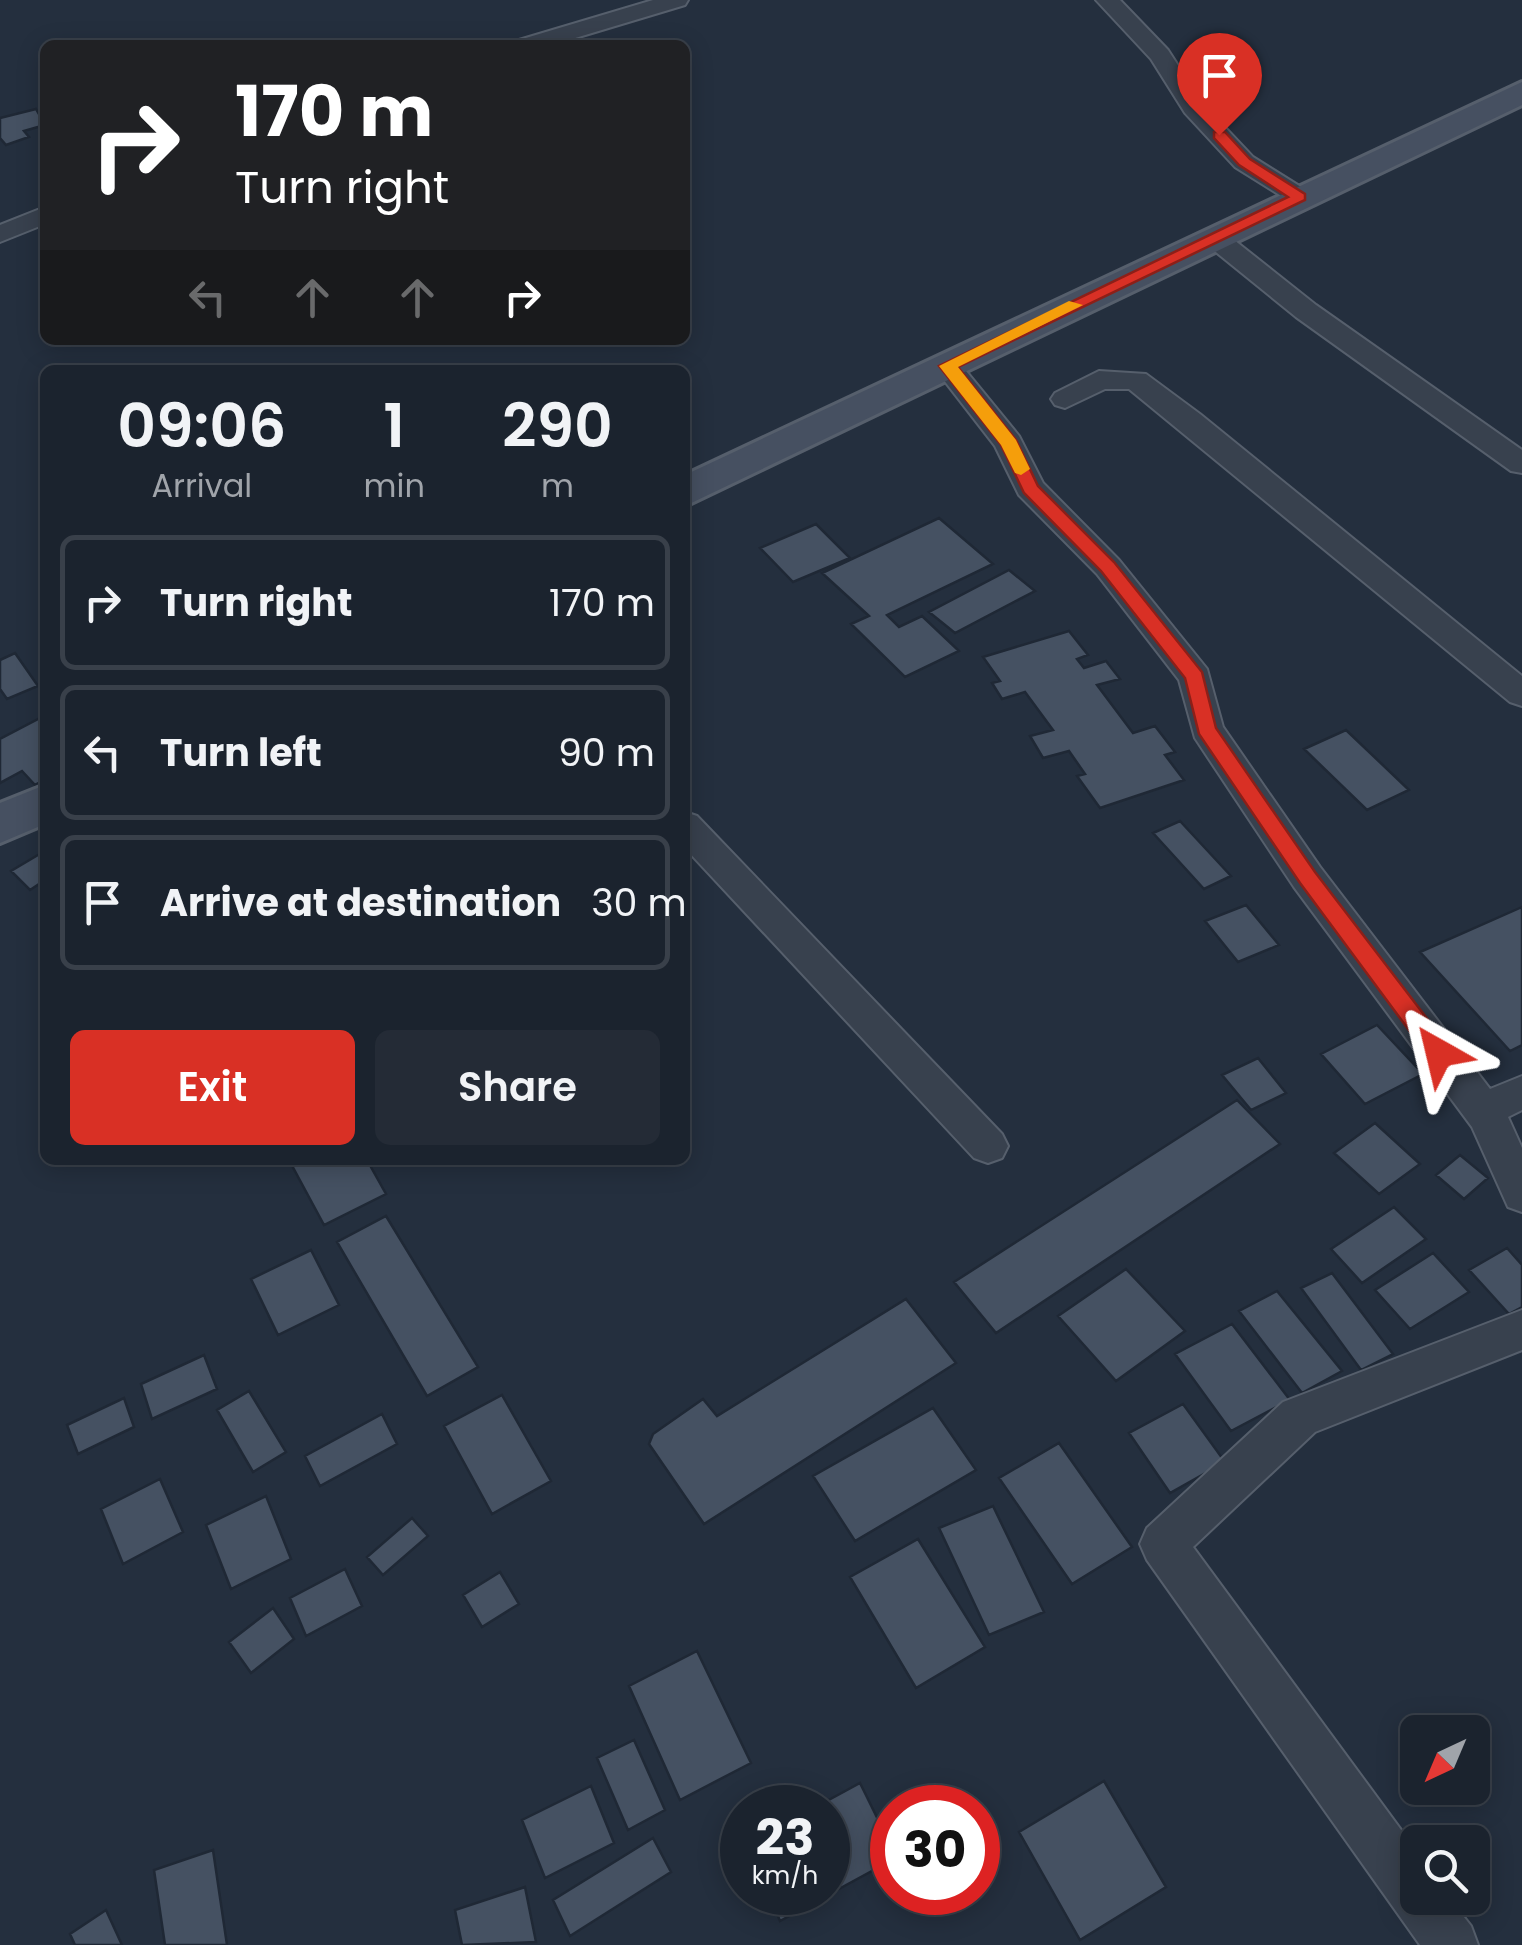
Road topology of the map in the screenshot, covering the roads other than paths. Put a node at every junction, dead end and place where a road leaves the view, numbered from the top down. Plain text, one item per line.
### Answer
1 (677, 0) edge
2 (1107, 0) edge
3 (544, 40) edge
4 (1522, 92) edge
5 (1300, 197) junction
6 (40, 217) edge
7 (0, 234) edge
8 (1214, 238) junction
9 (947, 366) junction
10 (1065, 399) dead end
11 (1522, 464) edge
12 (690, 490) edge
13 (1522, 694) edge
14 (40, 804) edge
15 (0, 824) edge
16 (690, 829) edge
17 (1522, 1092) edge
18 (1483, 1111) junction
19 (988, 1146) dead end
20 (1522, 1194) edge
21 (1522, 1330) edge
22 (1400, 1872) edge
23 (1431, 1915) edge
24 (1452, 1945) edge

1 - 3 street
2 - 5 street
4 - 5 main road
5 - 8 main road
6 - 7 street
8 - 9 main road
8 - 11 street
9 - 12 main road
9 - 18 street
10 - 13 street
14 - 15 main road
16 - 19 street
17 - 18 street
18 - 20 street
21 - 22 street
23 - 24 street

